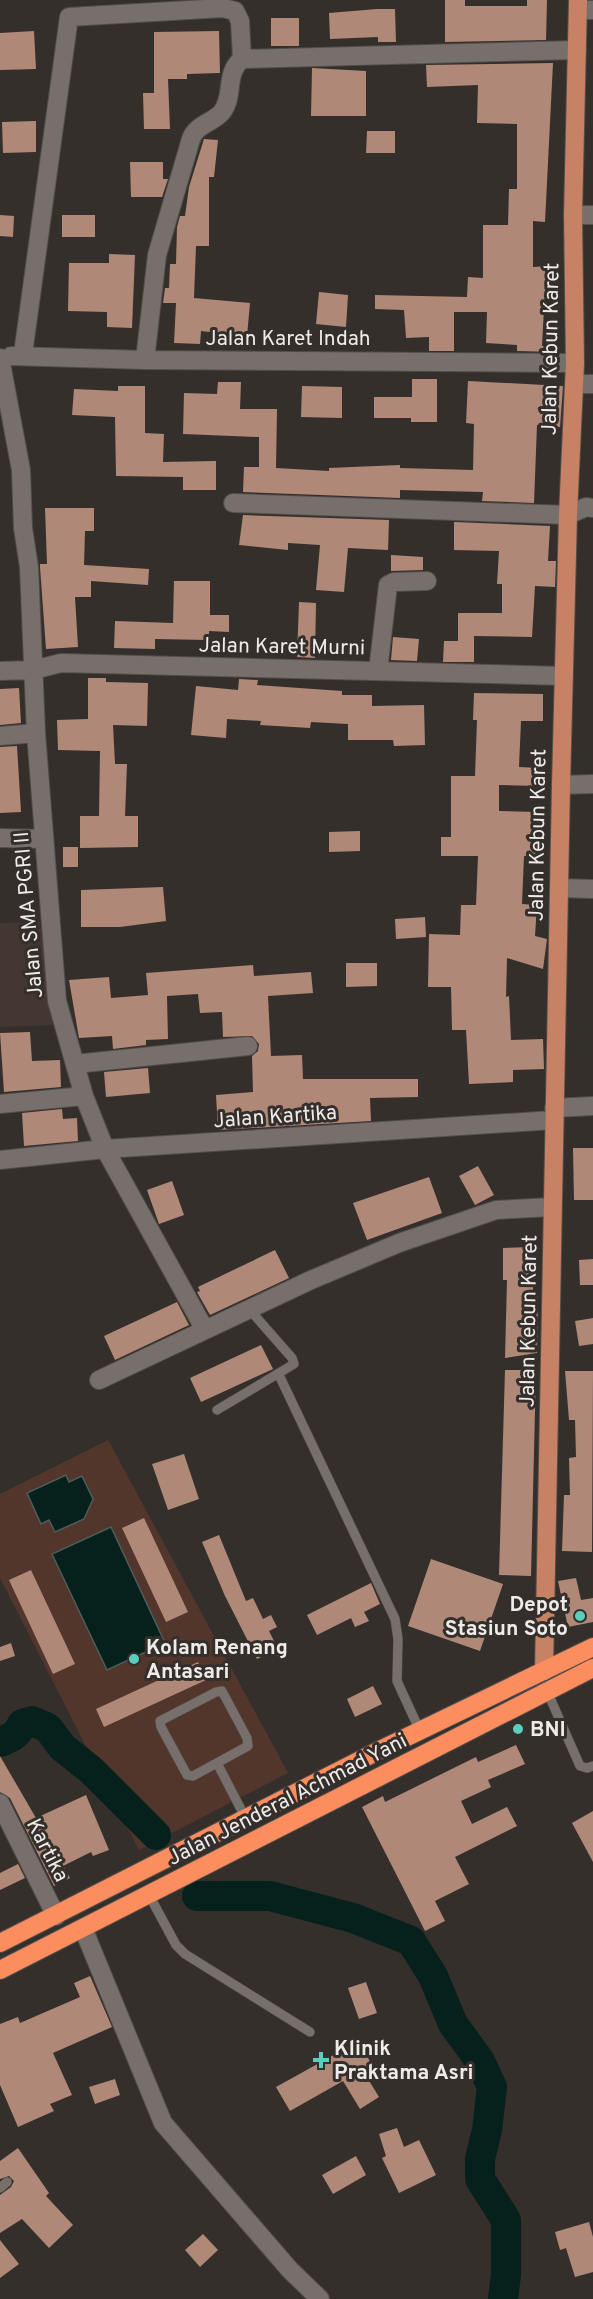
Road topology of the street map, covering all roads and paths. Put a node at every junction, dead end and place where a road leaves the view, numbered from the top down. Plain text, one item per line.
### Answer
1 (583, 7) edge
2 (67, 8) edge
3 (577, 50) junction
4 (242, 59) junction
5 (573, 215) junction
6 (593, 215) edge
7 (23, 354) junction
8 (0, 358) edge
9 (145, 360) junction
10 (575, 363) junction
11 (574, 384) junction
12 (593, 384) edge
13 (233, 502) dead end
14 (593, 508) edge
15 (568, 515) junction
16 (427, 581) dead end
17 (33, 670) junction
18 (378, 671) junction
19 (0, 672) edge
20 (564, 676) junction
21 (36, 734) junction
22 (0, 736) edge
23 (593, 784) edge
24 (561, 785) junction
25 (0, 837) edge
26 (44, 839) junction
27 (559, 888) junction
28 (593, 889) edge
29 (248, 1046) dead end
30 (75, 1064) junction
31 (84, 1096) junction
32 (0, 1104) edge
33 (593, 1106) edge
34 (554, 1114) junction
35 (105, 1149) junction
36 (0, 1160) edge
37 (552, 1207) junction
38 (249, 1309) junction
39 (205, 1330) junction
40 (279, 1375) junction
41 (99, 1380) dead end
42 (217, 1410) dead end
43 (593, 1647) edge
44 (593, 1668) edge
45 (544, 1671) junction
46 (547, 1691) junction
47 (420, 1731) junction
48 (217, 1763) junction
49 (593, 1766) edge
50 (298, 1792) junction
51 (0, 1803) edge
52 (311, 1810) junction
53 (246, 1819) junction
54 (149, 1895) junction
55 (56, 1916) junction
56 (83, 1928) junction
57 (0, 1942) edge
58 (0, 1970) edge
59 (310, 2032) dead end
60 (320, 2299) edge

1 - 3 main road, Jalan Kebun Karet
2 - 4 street
2 - 7 street
3 - 4 street
3 - 5 main road, Jalan Kebun Karet
4 - 9 street
5 - 6 street
5 - 10 main road, Jalan Kebun Karet
7 - 8 street, Jalan Karet Indah
7 - 9 street, Jalan Karet Indah
8 - 17 street, Jalan SMA PGRI II
9 - 10 street, Jalan Karet Indah
10 - 11 main road, Jalan Kebun Karet
11 - 12 street
11 - 15 main road, Jalan Kebun Karet
13 - 15 street
14 - 15 street
15 - 20 main road, Jalan Kebun Karet
16 - 18 street
17 - 18 street, Jalan Karet Murni
17 - 19 street, Jalan Karet Murni
17 - 21 street, Jalan SMA PGRI II
18 - 20 street, Jalan Karet Murni
20 - 24 main road, Jalan Kebun Karet
21 - 22 street
21 - 26 street, Jalan SMA PGRI II
23 - 24 street
24 - 27 main road, Jalan Kebun Karet
25 - 26 street
26 - 30 street, Jalan SMA PGRI II
27 - 28 street
27 - 34 main road, Jalan Kebun Karet
29 - 30 street
30 - 31 street, Jalan SMA PGRI II
31 - 32 street
31 - 35 street, Jalan SMA PGRI II
33 - 34 street, Jalan Kartika
34 - 35 street, Jalan Kartika
34 - 37 main road, Jalan Kebun Karet
35 - 36 street, Jalan Kartika
35 - 39 street, Jalan SMA PGRI II
37 - 38 street
37 - 45 main road, Jalan Kebun Karet
38 - 39 street
38 - 40 lane
39 - 41 street
40 - 42 lane
40 - 47 lane
43 - 45 highway, Jalan Jenderal Achmad Yani
44 - 46 highway, Jalan Jenderal Achmad Yani
45 - 47 highway, Jalan Jenderal Achmad Yani
46 - 49 lane
46 - 52 highway, Jalan Jenderal Achmad Yani
47 - 50 highway, Jalan Jenderal Achmad Yani
48 - 48 lane
48 - 53 lane
50 - 52 highway
50 - 53 highway, Jalan Jenderal Achmad Yani
51 - 55 street, Kartika
52 - 54 highway, Jalan Jenderal Achmad Yani
53 - 55 highway, Jalan Jenderal Achmad Yani
54 - 56 highway, Jalan Jenderal Achmad Yani
54 - 59 lane
55 - 57 highway, Jalan Jenderal Achmad Yani
56 - 58 highway, Jalan Jenderal Achmad Yani
56 - 60 street

